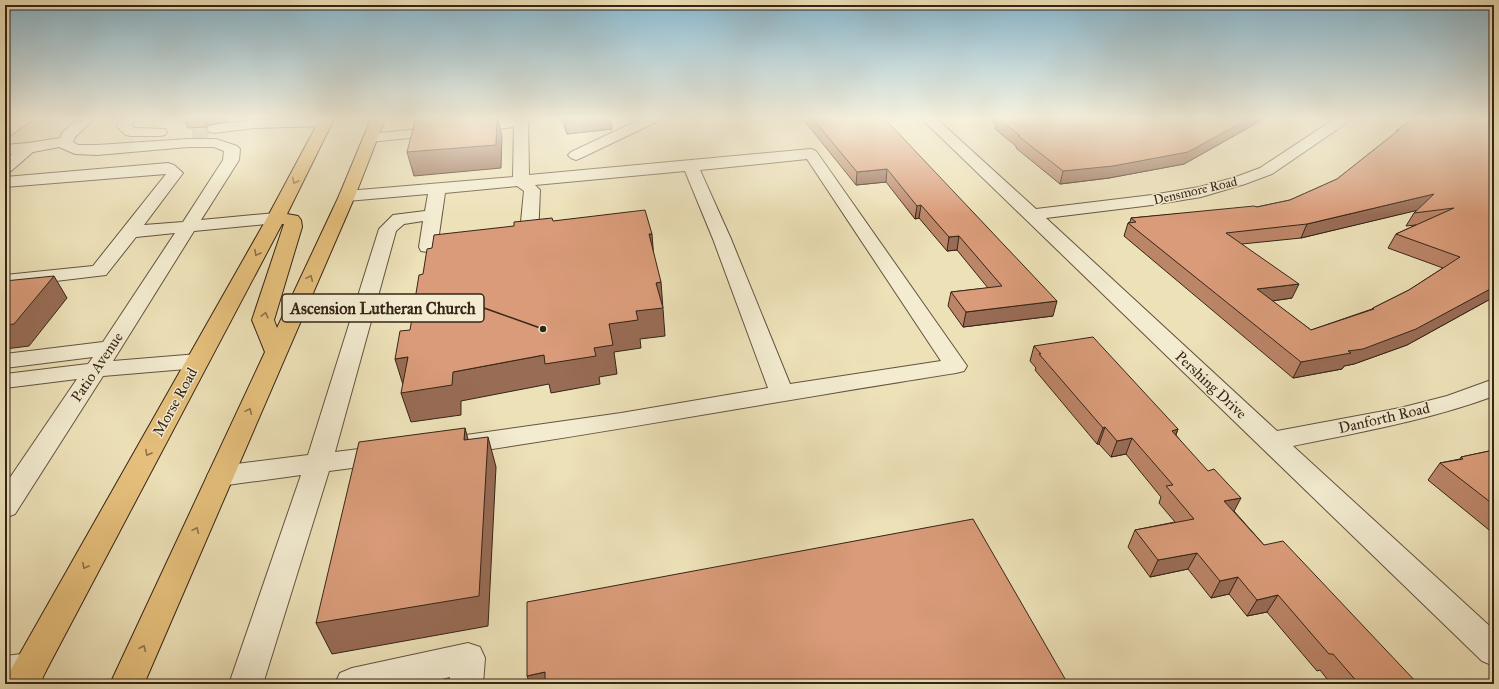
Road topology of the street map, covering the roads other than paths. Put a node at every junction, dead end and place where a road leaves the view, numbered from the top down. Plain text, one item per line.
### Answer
1 (24, 151) edge
2 (232, 151) edge
3 (310, 151) edge
4 (365, 151) edge
5 (522, 151) edge
6 (584, 151) edge
7 (964, 151) edge
8 (1294, 151) edge
9 (576, 155) dead end
10 (692, 166) junction
11 (5, 168) edge
12 (522, 181) junction
13 (5, 182) edge
14 (438, 188) junction
15 (347, 196) junction
16 (433, 215) junction
17 (1031, 215) junction
18 (276, 218) junction
19 (190, 226) junction
20 (130, 232) junction
21 (5, 281) edge
22 (110, 348) junction
23 (276, 351) junction
24 (5, 361) edge
25 (198, 361) junction
26 (95, 370) junction
27 (5, 381) edge
28 (1494, 387) edge
29 (782, 393) junction
30 (1272, 441) junction
31 (442, 447) edge
32 (403, 453) edge
33 (318, 465) junction
34 (220, 476) junction
35 (12, 485) edge
36 (5, 507) edge
37 (1494, 651) edge
38 (19, 674) edge
39 (127, 684) edge
40 (246, 684) edge
41 (352, 684) edge
42 (466, 684) edge

1 - 11 street
2 - 19 street, Patio Avenue
3 -> 18 main road, Morse Road
4 - 15 main road
5 - 12 street
6 - 9 street
7 - 17 street, Pershing Drive
8 - 17 street, Densmore Road
10 - 12 street
10 - 29 street
10 - 29 street
12 - 14 street
12 - 16 street
13 - 20 street
14 - 15 street
14 - 16 street
23 -> 15 main road
16 - 33 street
17 - 30 street, Pershing Drive
18 - 19 street
23 -> 18 main road
18 -> 25 main road, Morse Road
19 - 20 street
19 - 22 street, Patio Avenue
20 - 21 street
22 - 24 street
22 - 26 street, Patio Avenue
34 -> 23 main road
25 - 26 street
25 -> 38 main road, Morse Road
26 - 27 street
26 - 35 street, Patio Avenue
28 - 30 street, Danforth Road
29 - 31 street
30 - 37 street, Pershing Drive
32 - 33 street
33 - 34 street
33 - 40 street
39 -> 34 main road
35 - 36 street, Patio Avenue
41 - 42 street

